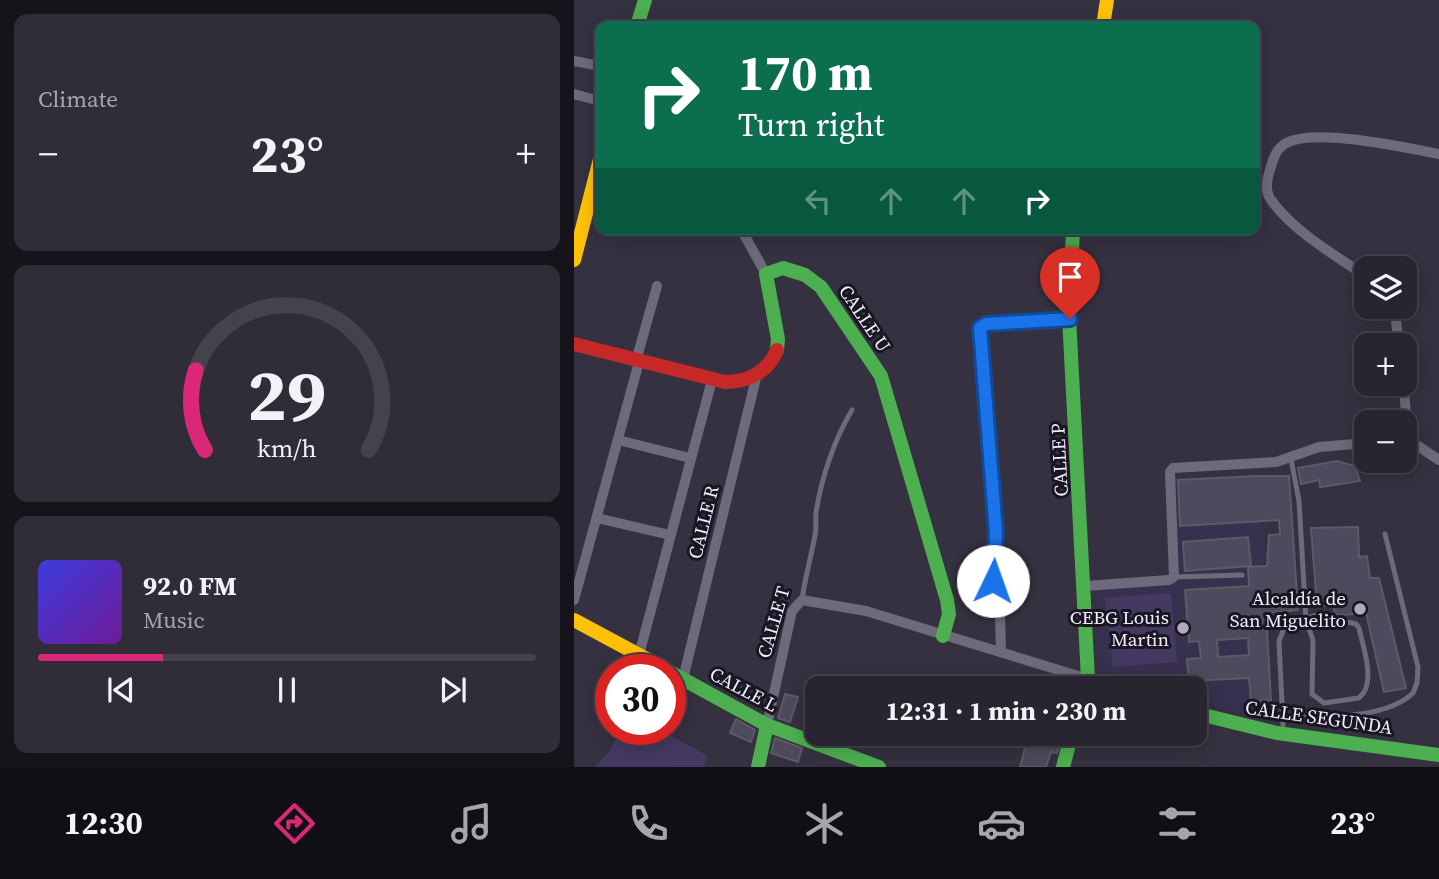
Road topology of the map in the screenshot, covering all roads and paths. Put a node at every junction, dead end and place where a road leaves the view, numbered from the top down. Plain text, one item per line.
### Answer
1 (645, 0) edge
2 (1107, 0) edge
3 (638, 21) edge
4 (1104, 21) edge
5 (574, 61) edge
6 (595, 65) edge
7 (574, 94) edge
8 (595, 100) edge
9 (1439, 154) edge
10 (595, 178) edge
11 (744, 235) edge
12 (1072, 235) edge
13 (574, 260) edge
14 (1354, 268) edge
15 (766, 274) junction
16 (657, 286) dead end
17 (1070, 319) junction
18 (574, 344) edge
19 (638, 361) junction
20 (757, 374) junction
21 (712, 380) junction
22 (852, 410) dead end
23 (618, 440) junction
24 (1354, 444) edge
25 (1417, 446) edge
26 (690, 458) junction
27 (1291, 459) junction
28 (1439, 460) edge
29 (597, 518) junction
30 (1385, 534) dead end
31 (670, 535) junction
32 (1242, 575) dead end
33 (1174, 577) junction
34 (1084, 586) junction
35 (574, 600) edge
36 (802, 600) junction
37 (574, 620) edge
38 (1306, 620) junction
39 (943, 636) junction
40 (1001, 652) junction
41 (637, 654) edge
42 (639, 654) edge
43 (679, 654) edge
44 (1066, 676) edge
45 (1087, 676) edge
46 (686, 681) edge
47 (1207, 716) edge
48 (767, 725) junction
49 (1069, 746) edge
50 (1439, 755) edge
51 (758, 767) edge
52 (879, 767) edge
53 (1063, 767) edge

1 - 3 street
2 - 4 street
5 - 6 street
7 - 8 street
9 - 14 street
10 - 13 street
11 - 15 street
12 - 17 street, CALLE P
15 - 20 street
15 - 39 street, CALLE U
16 - 19 street
17 - 34 street, CALLE P
17 - 40 street
18 - 19 street
19 - 21 street
19 - 23 street
20 - 21 street
20 - 43 street, CALLE R
21 - 26 street
22 - 36 lane, CALLE T
23 - 26 street
23 - 29 street
24 - 27 street
25 - 28 street
26 - 31 street
27 - 33 street
27 - 38 lane
29 - 31 street
29 - 35 street
30 - 38 lane
31 - 42 street
32 - 33 lane
33 - 34 street
34 - 45 street, CALLE P
36 - 39 street
36 - 48 street, CALLE T
37 - 41 street, CALLE L
38 - 38 lane
39 - 40 street
40 - 44 street
46 - 48 street, CALLE L
47 - 50 street, CALLE SEGUNDA
48 - 51 street, CALLE T
48 - 52 street, CALLE L
49 - 53 street

